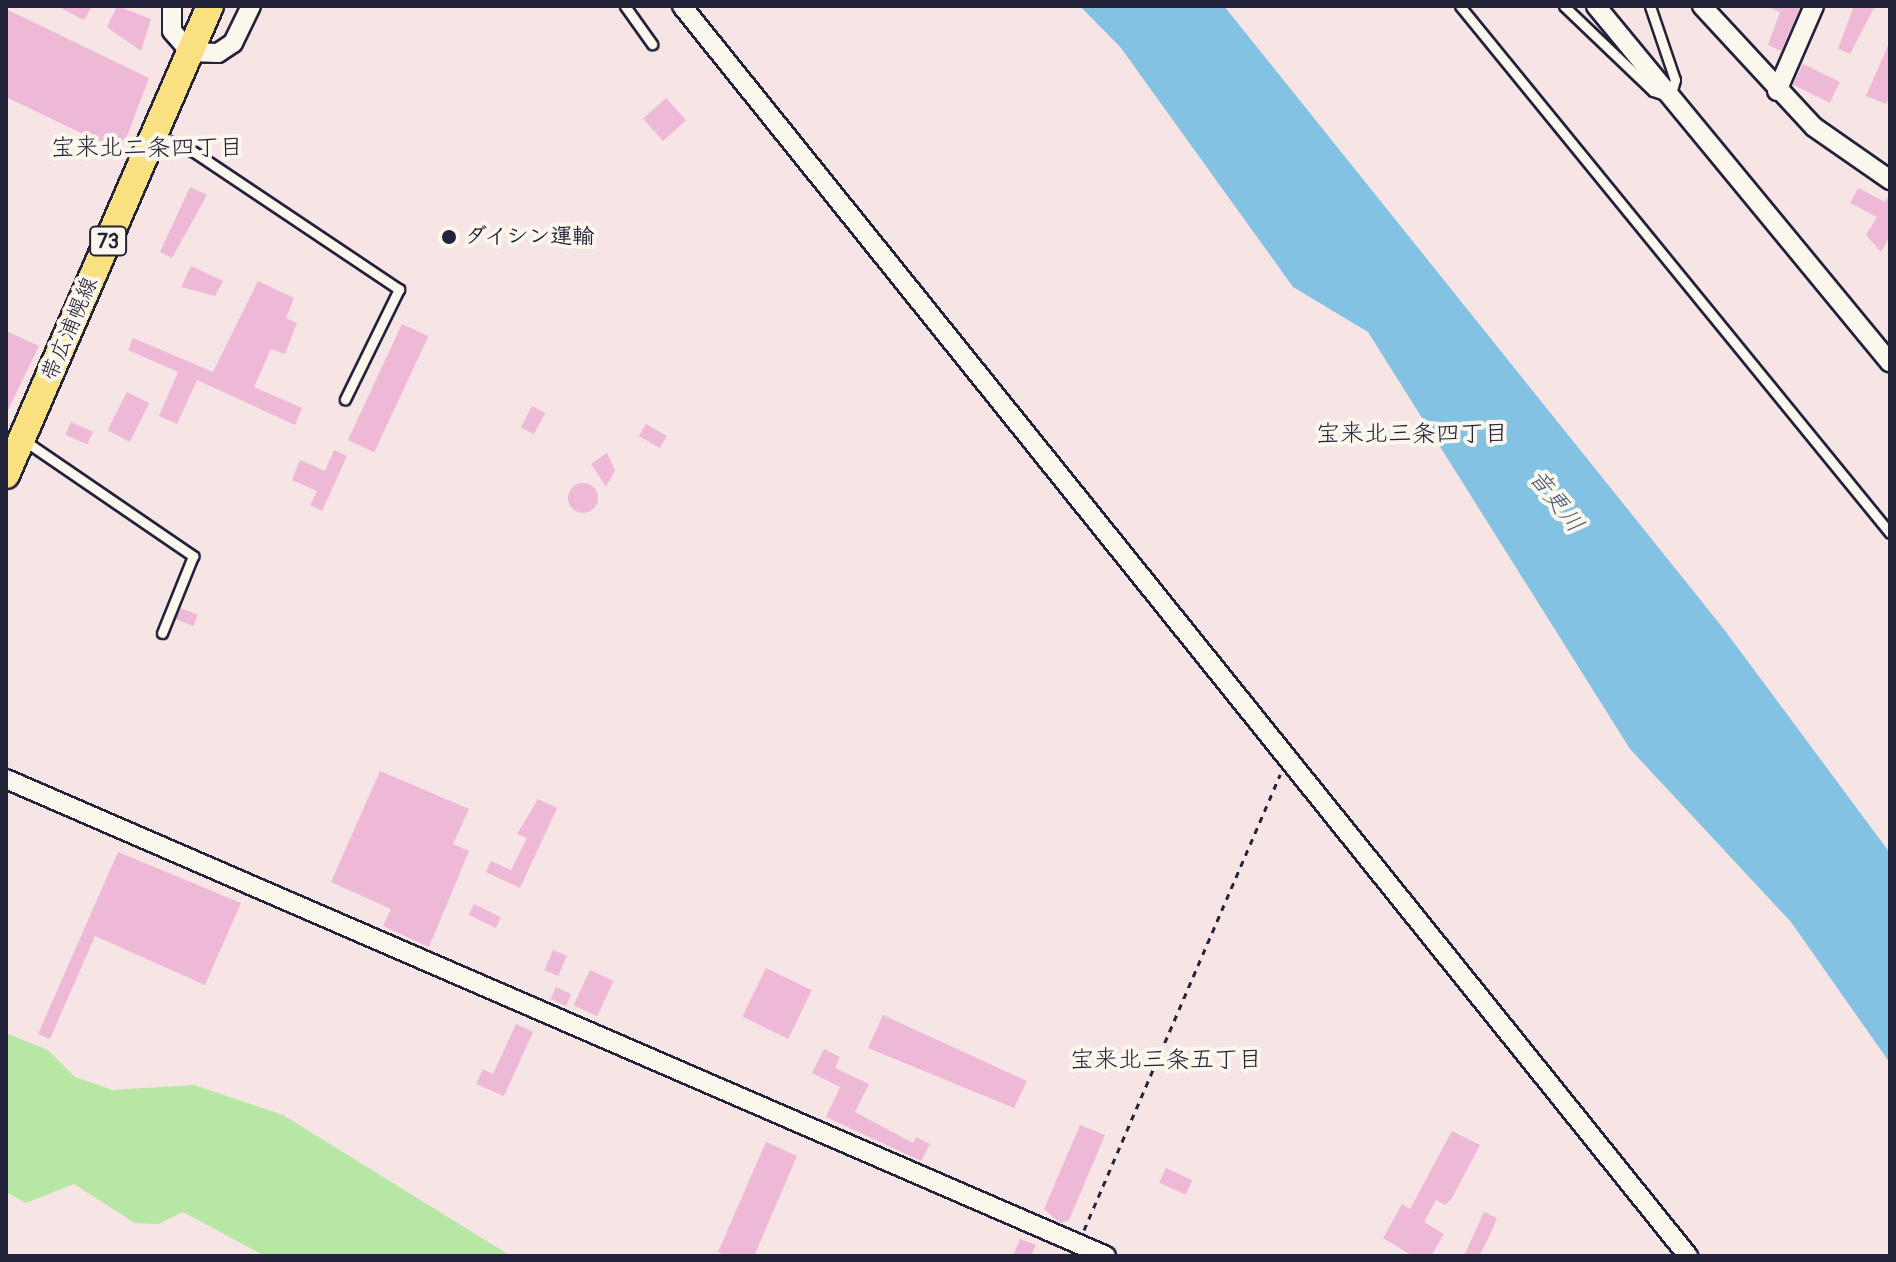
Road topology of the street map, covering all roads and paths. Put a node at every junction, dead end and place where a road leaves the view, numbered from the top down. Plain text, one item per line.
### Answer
1 (172, 6) edge
2 (210, 6) edge
3 (251, 6) edge
4 (625, 6) edge
5 (682, 6) edge
6 (1460, 6) edge
7 (1564, 6) edge
8 (1596, 6) edge
9 (1650, 6) edge
10 (1702, 6) edge
11 (1814, 6) edge
12 (652, 44) dead end
13 (190, 52) junction
14 (1777, 91) junction
15 (1670, 97) junction
16 (154, 135) junction
17 (1890, 180) edge
18 (1890, 363) edge
19 (345, 399) dead end
20 (22, 439) junction
21 (6, 475) edge
22 (1890, 533) edge
23 (162, 633) dead end
24 (1279, 767) dead end
25 (6, 779) edge
26 (1075, 1250) edge
27 (1106, 1256) edge
28 (1688, 1256) edge

1 - 13 street
2 - 13 main road, 帯広浦幌線 / 73
3 - 13 street
4 - 12 lane
5 - 28 street
6 - 22 lane
7 - 15 lane
8 - 15 street
9 - 15 lane
10 - 14 street
11 - 14 street
13 - 16 main road, 帯広浦幌線 / 73
14 - 17 street
15 - 18 street
16 - 19 lane
16 - 20 main road, 帯広浦幌線 / 73
20 - 21 main road, 帯広浦幌線 / 73
20 - 23 lane
24 - 26 path
25 - 26 street
26 - 27 street

